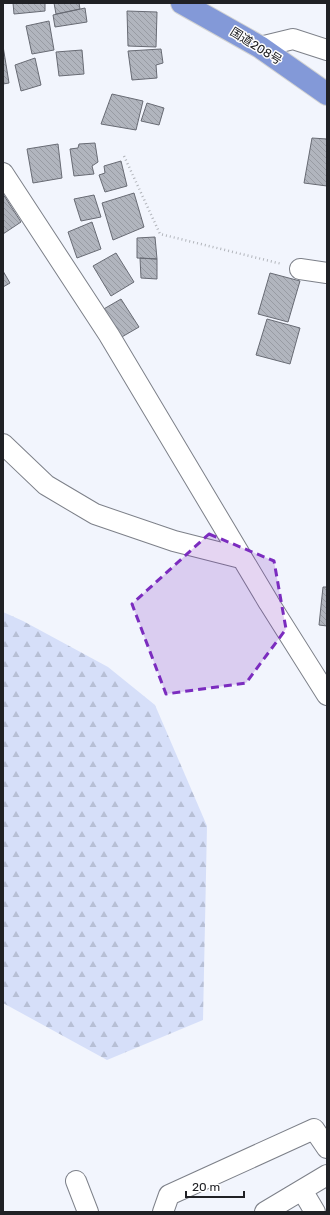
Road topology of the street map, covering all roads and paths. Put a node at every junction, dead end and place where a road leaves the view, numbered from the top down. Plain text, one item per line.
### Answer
1 (182, 3) edge
2 (260, 47) junction
3 (327, 50) edge
4 (327, 94) edge
5 (124, 156) dead end
6 (3, 173) edge
7 (300, 269) joint
8 (327, 273) edge
9 (3, 444) edge
10 (241, 558) junction
11 (327, 695) edge
12 (327, 1148) edge
13 (327, 1175) edge
14 (76, 1181) dead end
15 (302, 1190) junction
16 (88, 1212) edge
17 (163, 1212) edge
18 (265, 1212) edge
19 (315, 1212) edge

1 - 2 highway, 国道208号
2 - 3 street
2 - 4 highway, 国道208号
5 - 7 path
6 - 10 street
7 - 8 street
9 - 10 street
10 - 11 street
12 - 17 street
13 - 15 street
14 - 16 street
15 - 18 street
15 - 19 street

